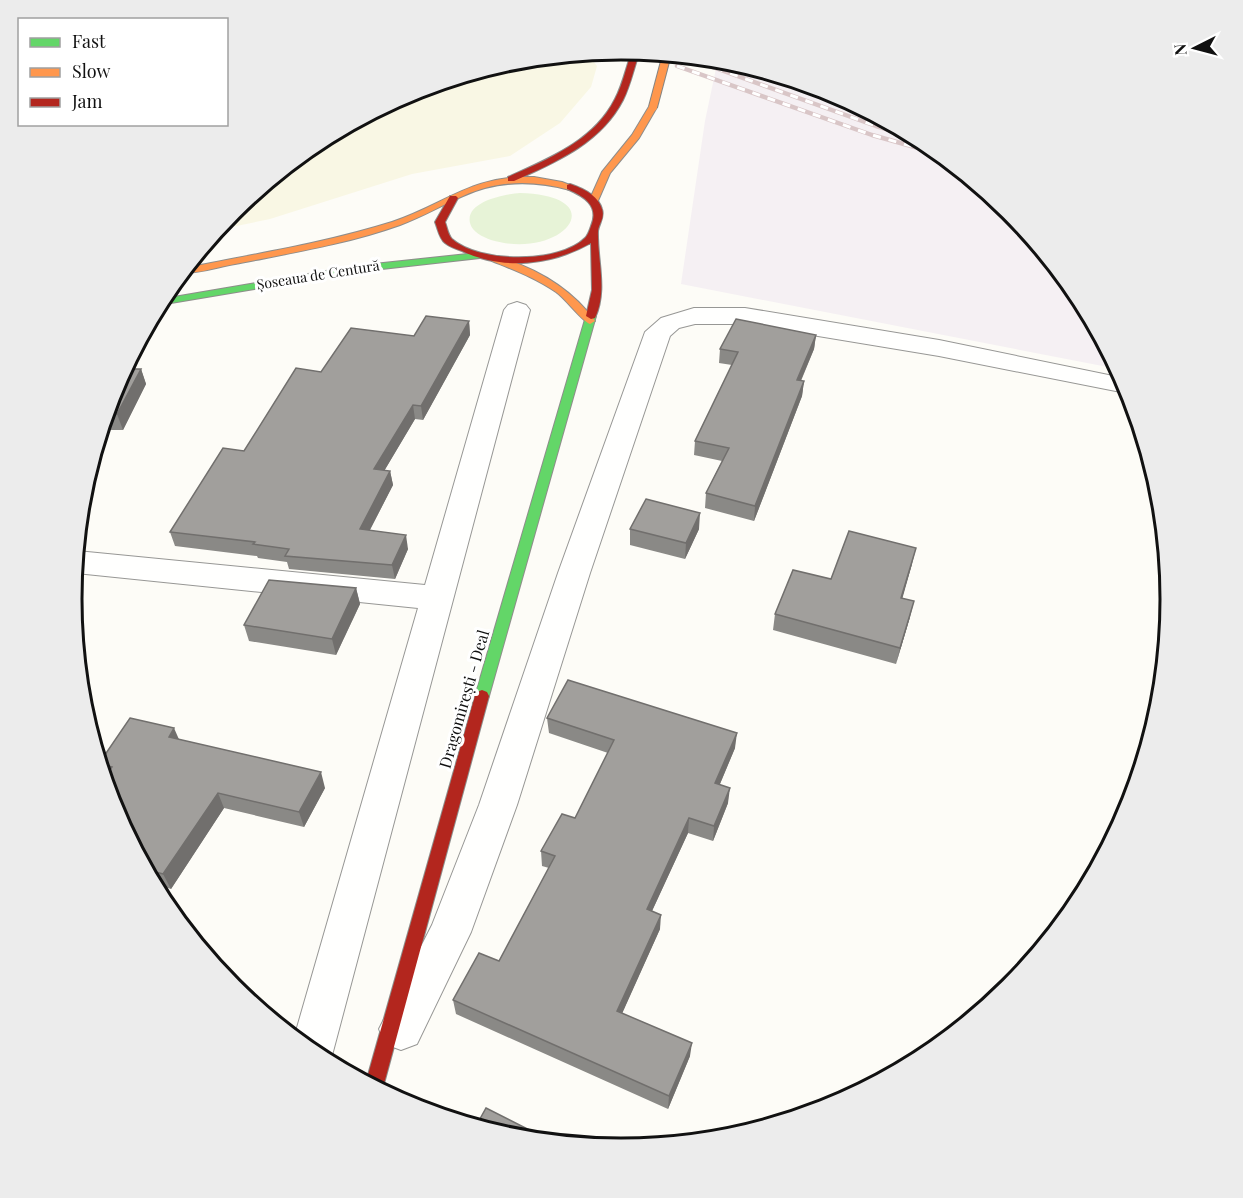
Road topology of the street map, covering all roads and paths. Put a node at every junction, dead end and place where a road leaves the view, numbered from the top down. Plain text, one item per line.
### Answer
1 (633, 60) edge
2 (665, 62) edge
3 (510, 180) junction
4 (453, 198) junction
5 (594, 201) junction
6 (595, 233) junction
7 (477, 256) junction
8 (495, 259) junction
9 (197, 267) edge
10 (173, 300) edge
11 (517, 310) dead end
12 (590, 321) junction
13 (1115, 384) edge
14 (84, 563) edge
15 (436, 598) junction
16 (315, 1042) edge
17 (376, 1079) edge
18 (377, 1079) edge

1 - 3 main road, Șoseaua de Centură
2 - 5 main road, bridge
3 - 4 main road, Șoseaua de Centură
3 - 5 main road, Șoseaua de Centură
4 - 7 main road, Șoseaua de Centură
4 - 9 main road, Șoseaua de Centură
5 - 6 main road
6 - 8 main road, Șoseaua de Centură
6 - 12 main road, Dragomirești - Deal
7 - 8 main road, Șoseaua de Centură
7 - 10 main road, Șoseaua de Centură
8 - 12 main road
11 - 15 street
12 - 17 main road, Dragomirești - Deal
13 - 18 street
14 - 15 street
15 - 16 street

